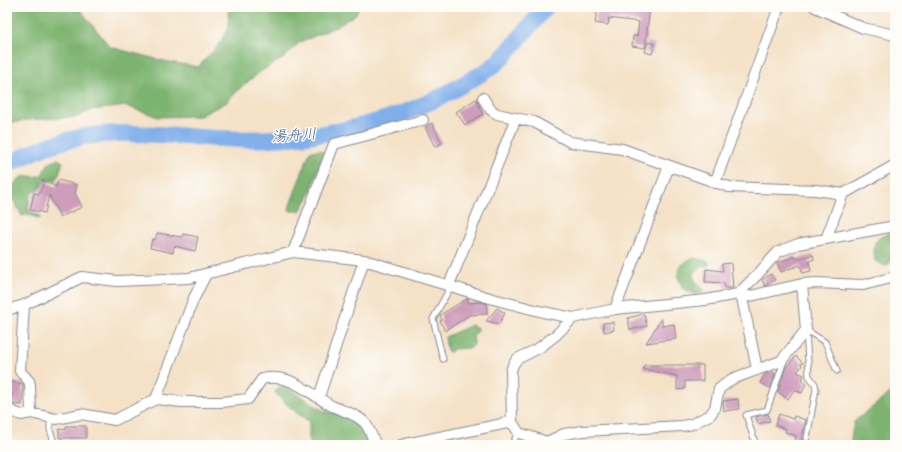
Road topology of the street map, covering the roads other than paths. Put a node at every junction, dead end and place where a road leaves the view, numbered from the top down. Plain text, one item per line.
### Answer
1 (779, 7) edge
2 (815, 7) edge
3 (895, 36) edge
4 (482, 98) dead end
5 (516, 118) junction
6 (423, 120) dead end
7 (895, 165) edge
8 (669, 166) junction
9 (715, 183) junction
10 (843, 194) junction
11 (895, 226) edge
12 (826, 239) junction
13 (294, 252) junction
14 (364, 260) junction
15 (206, 274) junction
16 (895, 277) edge
17 (802, 284) junction
18 (450, 286) junction
19 (740, 296) junction
20 (24, 305) junction
21 (615, 309) junction
22 (7, 310) edge
23 (573, 318) junction
24 (806, 330) junction
25 (785, 358) junction
26 (443, 359) dead end
27 (757, 369) junction
28 (837, 371) dead end
29 (319, 397) junction
30 (156, 399) junction
31 (7, 409) edge
32 (31, 412) junction
33 (50, 418) junction
34 (512, 422) junction
35 (517, 434) junction
36 (807, 438) dead end
37 (55, 445) edge
38 (376, 445) edge
39 (401, 445) edge
40 (512, 445) edge
41 (756, 445) edge

1 - 9 street
2 - 3 street
4 - 5 street
5 - 8 street
5 - 18 street
6 - 13 street
7 - 10 street
8 - 9 street
8 - 21 street
9 - 10 street
10 - 12 street
11 - 12 street
12 - 19 street
13 - 14 street
13 - 15 street
14 - 18 street
14 - 29 street
15 - 20 street
15 - 30 street
16 - 17 street
17 - 19 street
17 - 24 street
18 - 23 street
18 - 26 lane
19 - 21 street
19 - 27 street
20 - 22 street
20 - 32 street
21 - 23 street
23 - 34 street
24 - 25 street
24 - 28 lane
24 - 36 lane
25 - 27 street
25 - 41 lane
27 - 35 street
29 - 30 street
29 - 38 street
30 - 33 street
31 - 32 street
32 - 33 street
33 - 37 lane
34 - 35 street
34 - 39 street
35 - 40 lane

